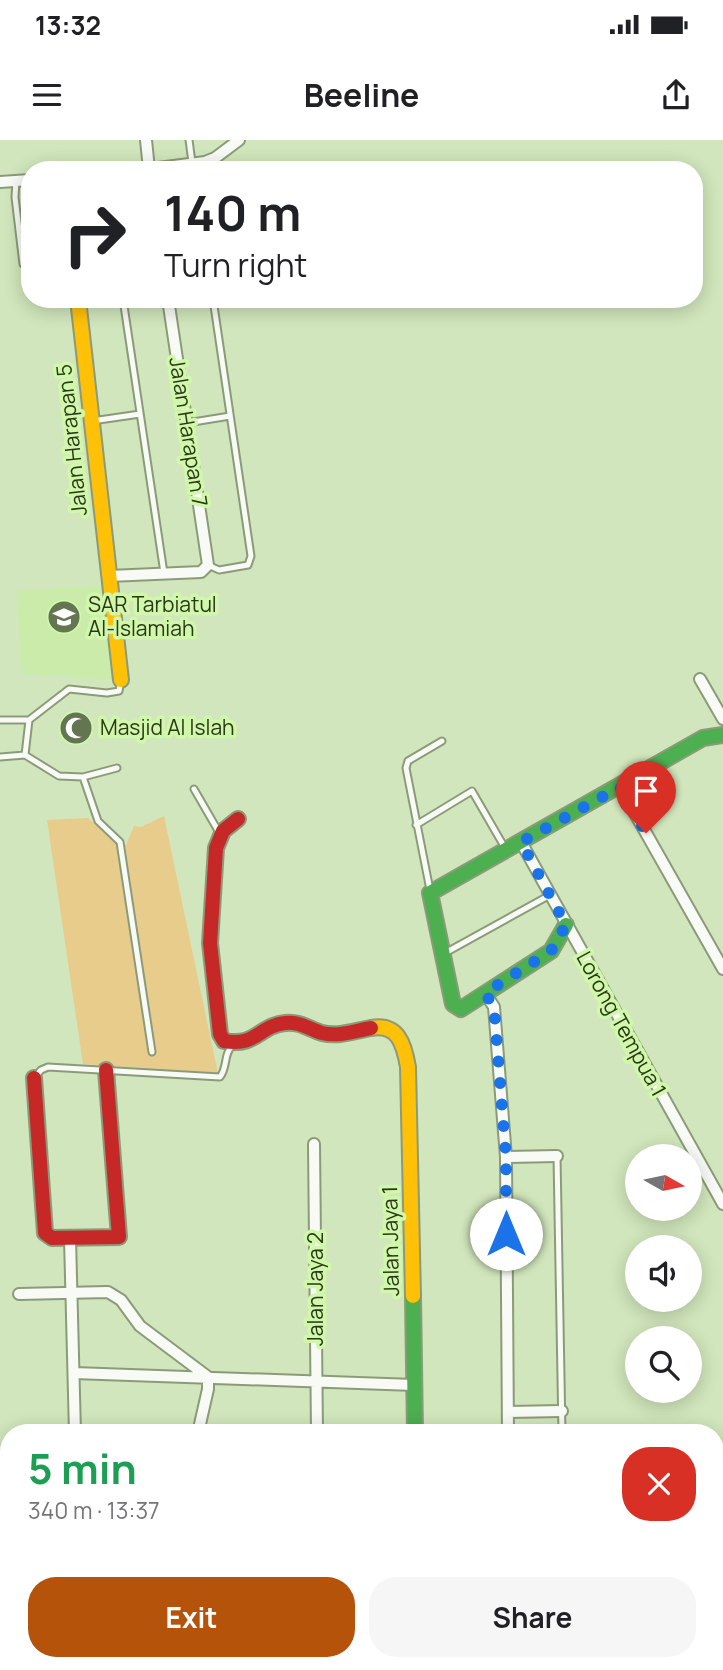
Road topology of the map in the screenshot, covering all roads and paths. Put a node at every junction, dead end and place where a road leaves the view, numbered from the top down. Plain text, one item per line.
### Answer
1 (145, 140) edge
2 (189, 140) edge
3 (239, 140) edge
4 (148, 161) edge
5 (192, 161) edge
6 (208, 161) edge
7 (16, 181) junction
8 (21, 181) edge
9 (0, 182) edge
10 (21, 247) edge
11 (79, 308) edge
12 (124, 308) edge
13 (169, 308) edge
14 (214, 308) edge
15 (140, 414) junction
16 (230, 416) junction
17 (92, 422) junction
18 (187, 423) junction
19 (208, 565) junction
20 (164, 574) junction
21 (109, 576) junction
22 (700, 678) dead end
23 (121, 680) joint
24 (723, 719) edge
25 (0, 720) edge
26 (29, 720) junction
27 (723, 734) edge
28 (442, 741) dead end
29 (25, 755) junction
30 (0, 757) edge
31 (117, 768) dead end
32 (83, 777) junction
33 (620, 787) junction
34 (194, 789) dead end
35 (238, 820) dead end
36 (416, 825) junction
37 (220, 834) junction
38 (521, 842) junction
39 (506, 851) junction
40 (430, 893) junction
41 (550, 895) junction
42 (566, 925) junction
43 (443, 955) junction
44 (723, 969) edge
45 (485, 993) junction
46 (235, 1044) junction
47 (152, 1052) dead end
48 (106, 1070) junction
49 (34, 1078) joint
50 (314, 1144) dead end
51 (557, 1156) joint
52 (506, 1157) junction
53 (723, 1204) edge
54 (70, 1238) junction
55 (72, 1293) junction
56 (19, 1294) dead end
57 (74, 1373) junction
58 (208, 1377) junction
59 (316, 1382) junction
60 (414, 1385) junction
61 (562, 1411) junction
62 (508, 1412) junction
63 (75, 1424) edge
64 (200, 1424) edge
65 (317, 1424) edge
66 (415, 1424) edge
67 (508, 1424) edge
68 (562, 1424) edge

1 - 4 street
2 - 5 lane
3 - 6 street
7 - 8 street
7 - 9 street
7 - 10 lane
11 - 17 street, Jalan Harapan 5
12 - 15 lane
13 - 18 street, Jalan Harapan 7
14 - 16 lane
15 - 17 lane
15 - 20 lane
16 - 18 lane
16 - 19 lane
17 - 21 street, Jalan Harapan 5
18 - 19 street, Jalan Harapan 7
19 - 20 street
20 - 21 street
21 - 23 street, Jalan Harapan 5
22 - 24 street
23 - 26 lane
25 - 26 lane
26 - 29 lane
27 - 33 street
28 - 36 lane
29 - 30 lane
29 - 32 lane
31 - 32 lane
32 - 47 lane
33 - 38 street
33 - 44 street
34 - 37 lane
35 - 37 street
36 - 39 lane
36 - 40 lane
37 - 46 street
38 - 39 street
38 - 41 street, Lorong Tempua 1
39 - 40 street
40 - 43 street
41 - 42 street, Lorong Tempua 1
41 - 43 lane
42 - 45 street
42 - 53 street, Lorong Tempua 1
43 - 45 street
45 - 52 street
46 - 48 lane
46 - 60 street, Jalan Jaya 1
48 - 49 lane
48 - 54 street
49 - 54 street
50 - 59 street, Jalan Jaya 2
51 - 52 street
51 - 61 lane
52 - 62 street
54 - 55 street
55 - 56 street
55 - 57 street
55 - 58 street
57 - 58 street
57 - 63 street
58 - 59 street
58 - 64 street
59 - 60 street
59 - 65 street, Jalan Jaya 2
60 - 66 street, Jalan Jaya 1
61 - 62 street
61 - 68 lane
62 - 67 street

